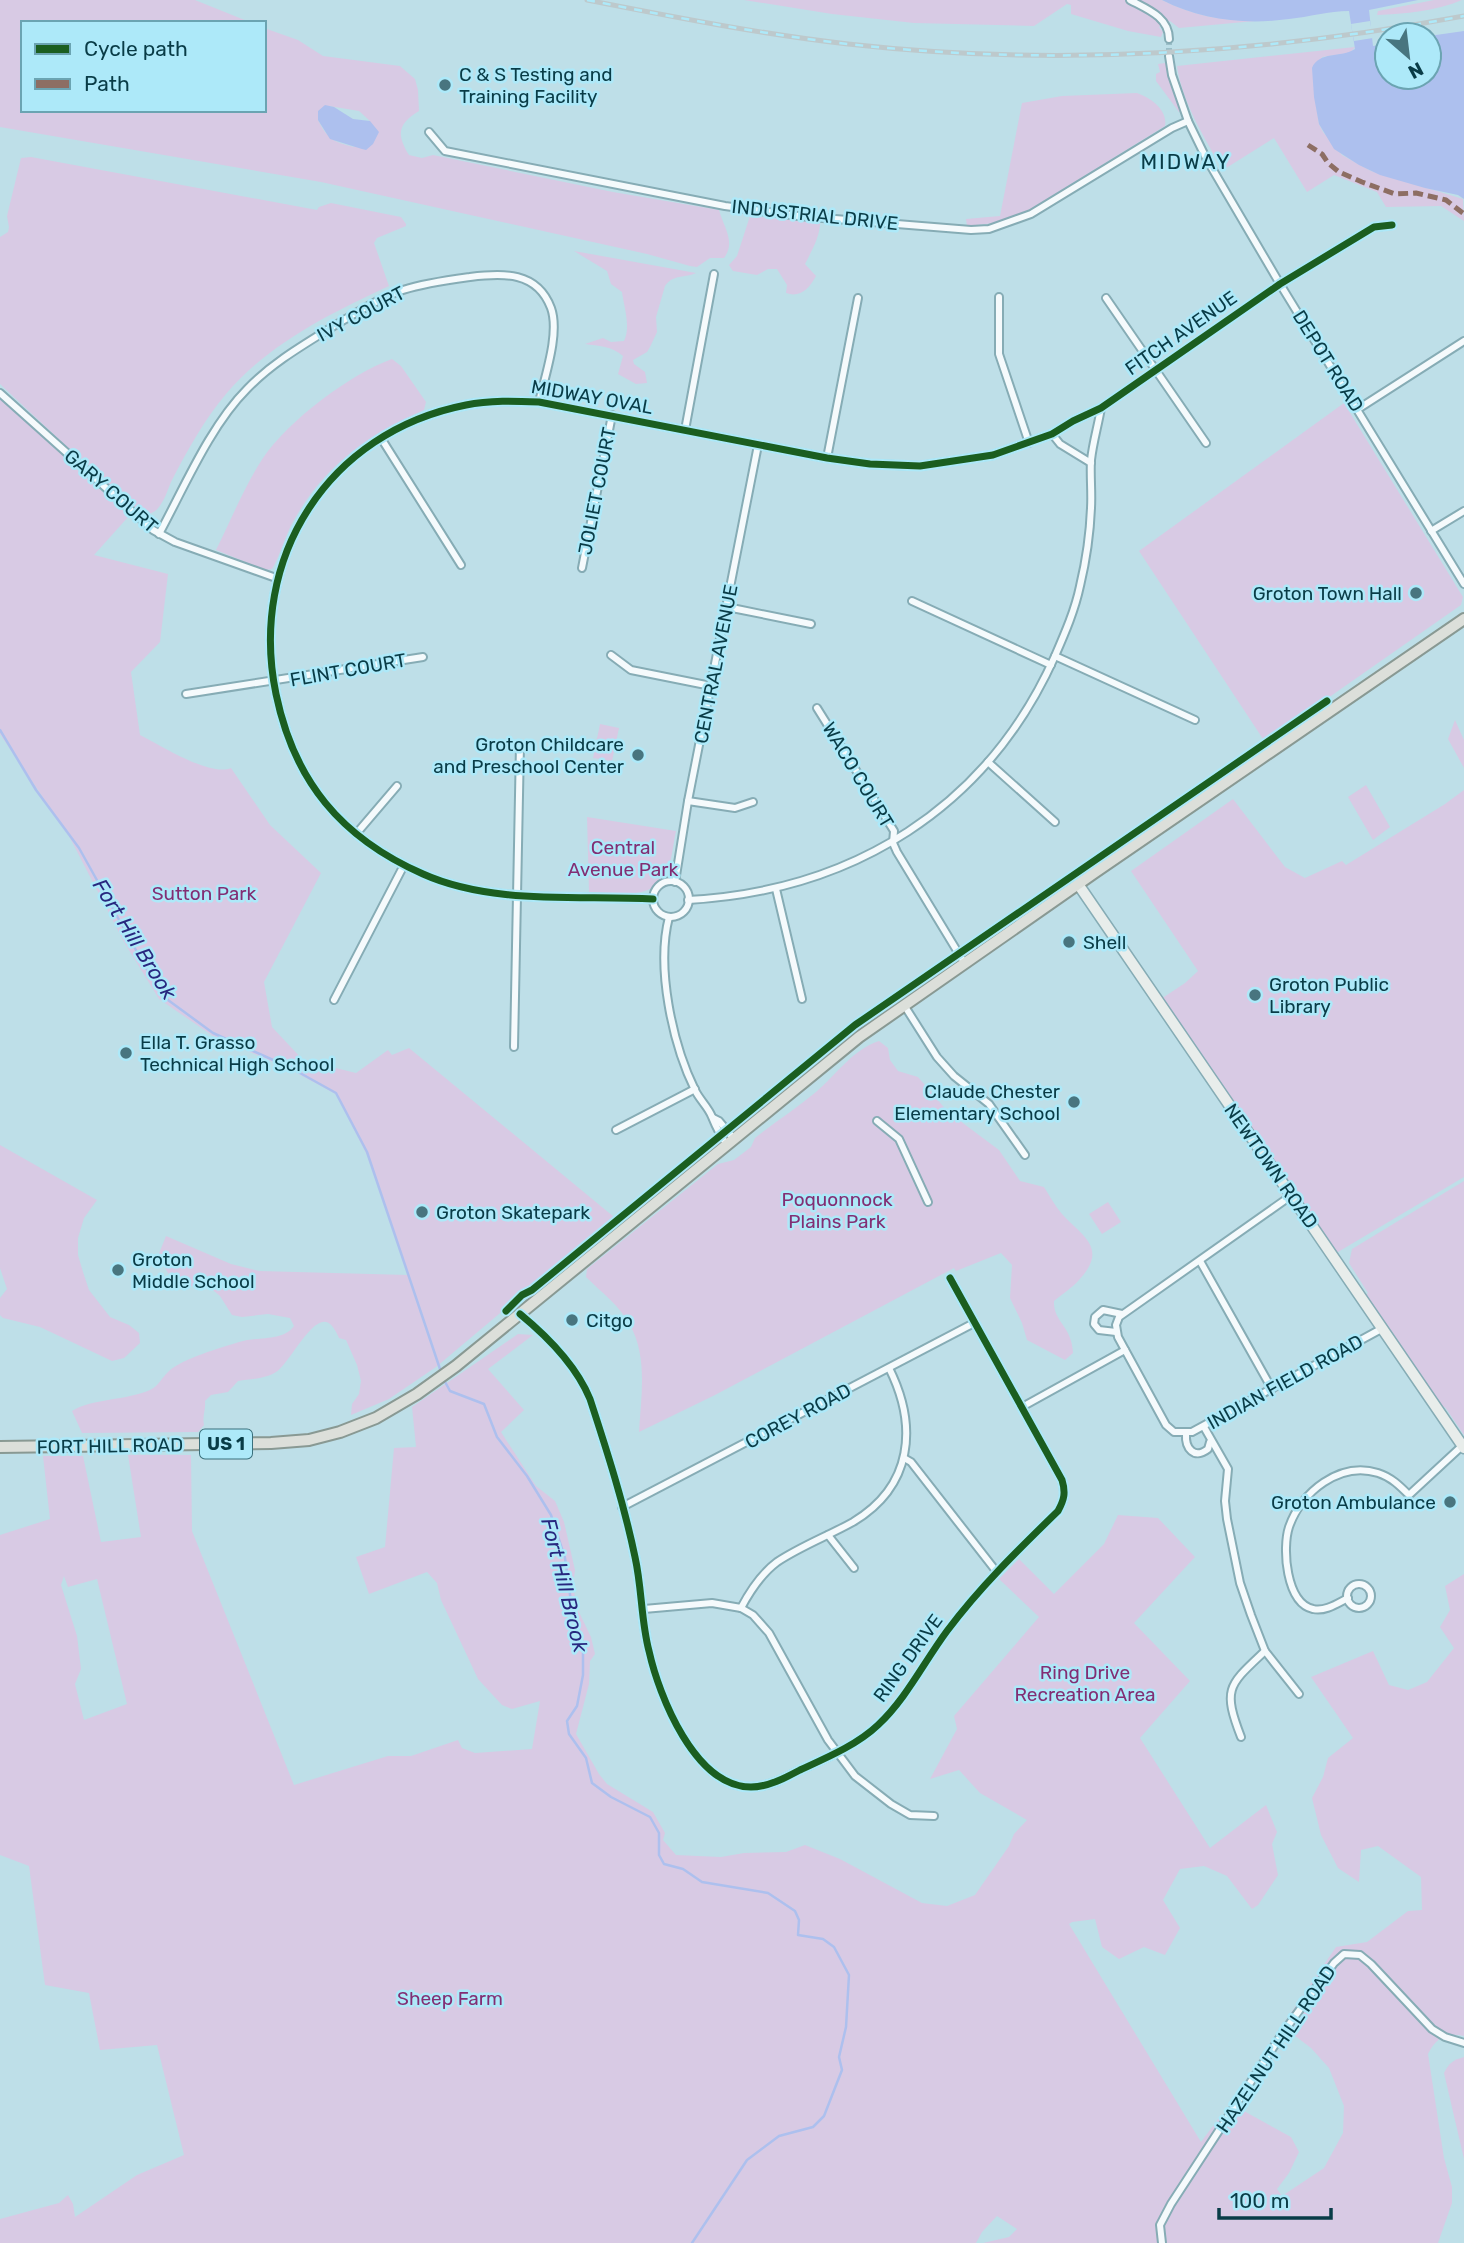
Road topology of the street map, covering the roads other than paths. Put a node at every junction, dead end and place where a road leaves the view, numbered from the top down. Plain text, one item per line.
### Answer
1 (1130, 0) edge
2 (1169, 39) tunnel mouth
3 (1169, 56) tunnel mouth
4 (1188, 121) junction
5 (429, 131) dead end
6 (1392, 225) dead end
7 (714, 274) dead end
8 (1280, 284) junction
9 (999, 296) dead end
10 (858, 298) dead end
11 (1105, 298) dead end
12 (1464, 341) edge
13 (1155, 369) junction
14 (0, 393) edge
15 (540, 402) junction
16 (1101, 408) junction
17 (1358, 409) junction
18 (612, 415) junction
19 (685, 430) junction
20 (1052, 434) junction
21 (381, 438) junction
22 (1029, 443) junction
23 (1206, 443) dead end
24 (758, 445) junction
25 (827, 458) junction
26 (1091, 463) junction
27 (1464, 511) edge
28 (1431, 531) junction
29 (159, 534) junction
30 (461, 565) dead end
31 (582, 568) dead end
32 (276, 578) junction
33 (1464, 584) edge
34 (912, 601) dead end
35 (727, 607) junction
36 (1464, 619) edge
37 (811, 624) dead end
38 (611, 655) dead end
39 (1055, 656) junction
40 (423, 657) dead end
41 (1051, 664) junction
42 (274, 682) junction
43 (711, 686) junction
44 (186, 694) dead end
45 (817, 708) dead end
46 (1195, 720) dead end
47 (520, 745) dead end
48 (988, 762) junction
49 (397, 786) dead end
50 (688, 801) junction
51 (753, 802) dead end
52 (1055, 822) dead end
53 (356, 834) junction
54 (893, 842) junction
55 (404, 866) junction
56 (675, 882) junction
57 (1078, 884) junction
58 (776, 889) junction
59 (518, 894) junction
60 (653, 899) junction
61 (688, 900) junction
62 (669, 917) junction
63 (965, 964) junction
64 (802, 999) dead end
65 (334, 1000) dead end
66 (904, 1005) junction
67 (514, 1047) dead end
68 (695, 1089) junction
69 (877, 1121) dead end
70 (616, 1130) dead end
71 (730, 1142) junction
72 (1025, 1155) dead end
73 (1292, 1195) junction
74 (928, 1202) dead end
75 (1200, 1261) junction
76 (950, 1279) dead end
77 (520, 1314) junction
78 (1122, 1314) junction
79 (974, 1323) junction
80 (1382, 1328) junction
81 (1116, 1332) junction
82 (1125, 1350) junction
83 (889, 1368) junction
84 (1272, 1389) junction
85 (1022, 1406) junction
86 (1204, 1427) junction
87 (1186, 1434) junction
88 (1209, 1440) junction
89 (0, 1447) edge
90 (1463, 1447) edge
91 (904, 1458) junction
92 (622, 1507) junction
93 (828, 1535) junction
94 (855, 1569) dead end
95 (996, 1571) junction
96 (1348, 1598) dead end
97 (741, 1608) junction
98 (643, 1609) junction
99 (1265, 1651) junction
100 (1299, 1694) dead end
101 (1241, 1737) dead end
102 (836, 1752) junction
103 (934, 1815) dead end
104 (1464, 2043) edge
105 (1162, 2243) edge

1 - 2 street
3 - 4 street, DEPOT ROAD
4 - 5 street, INDUSTRIAL DRIVE
4 - 8 street, DEPOT ROAD
6 - 8 street, FITCH AVENUE
7 - 19 street
8 - 13 street, FITCH AVENUE
8 - 17 street, DEPOT ROAD
9 - 22 street
10 - 25 street
11 - 13 street
12 - 17 street
13 - 16 street, FITCH AVENUE
13 - 23 street
14 - 29 street, GARY COURT
15 - 18 street, MIDWAY OVAL
15 - 21 street, MIDWAY OVAL
15 - 29 street, IVY COURT
16 - 20 street, MIDWAY OVAL
16 - 26 street
17 - 28 street, DEPOT ROAD
18 - 19 street, MIDWAY OVAL
18 - 31 street, JOLIET COURT
19 - 24 street, MIDWAY OVAL
20 - 22 street, MIDWAY OVAL
20 - 26 street
21 - 30 street
21 - 32 street, MIDWAY OVAL
22 - 25 street, MIDWAY OVAL
24 - 25 street, MIDWAY OVAL
24 - 35 street, CENTRAL AVENUE
26 - 39 street
27 - 28 street
28 - 33 street, DEPOT ROAD
29 - 32 street, GARY COURT
32 - 42 street, MIDWAY OVAL
34 - 41 street
35 - 37 street
35 - 43 street, CENTRAL AVENUE
36 - 57 main road, FORT HILL ROAD / US 1
38 - 43 street
39 - 41 street
39 - 46 street
40 - 42 street, FLINT COURT
41 - 48 street
42 - 44 street, FLINT COURT
42 - 53 street, MIDWAY OVAL
43 - 50 street, CENTRAL AVENUE
45 - 54 street, WACO COURT
47 - 59 street
48 - 52 street
48 - 54 street
49 - 53 street
50 - 51 street
50 - 56 street, CENTRAL AVENUE
53 - 55 street, MIDWAY OVAL
54 - 58 street
54 - 63 street, WACO COURT
55 - 59 street, MIDWAY OVAL
55 - 65 street
56 - 60 street
56 - 61 street
57 - 63 main road, FORT HILL ROAD / US 1
57 - 73 main road, NEWTOWN ROAD
58 - 61 street
58 - 64 street
59 - 60 street, MIDWAY OVAL
59 - 67 street
60 - 62 street
61 - 62 street
62 - 68 street
63 - 66 main road, FORT HILL ROAD / US 1
66 - 71 main road, FORT HILL ROAD / US 1
66 - 72 street
68 - 70 street
68 - 71 street
69 - 74 street
71 - 77 main road, FORT HILL ROAD / US 1
73 - 75 street, INDIAN FIELD ROAD
73 - 80 main road, NEWTOWN ROAD
75 - 78 street, INDIAN FIELD ROAD
75 - 84 street
76 - 79 street, RING DRIVE
77 - 89 main road, FORT HILL ROAD / US 1
77 - 92 street, RING DRIVE
78 - 81 street
78 - 81 street, INDIAN FIELD ROAD
79 - 83 street, COREY ROAD
79 - 85 street, RING DRIVE
80 - 84 street, INDIAN FIELD ROAD
80 - 90 main road, NEWTOWN ROAD
81 - 82 street, INDIAN FIELD ROAD
82 - 85 street
82 - 87 street, INDIAN FIELD ROAD
83 - 91 street
83 - 92 street, COREY ROAD
84 - 86 street, INDIAN FIELD ROAD
85 - 95 street, RING DRIVE
86 - 87 street, INDIAN FIELD ROAD
86 - 88 street
87 - 88 street, INDIAN FIELD ROAD
88 - 99 street
90 - 96 street
91 - 93 street
91 - 95 street
92 - 98 street, RING DRIVE
93 - 94 street
93 - 97 street
95 - 102 street, RING DRIVE
97 - 98 street
97 - 102 street
98 - 102 street, RING DRIVE
99 - 100 street
99 - 101 street
102 - 103 street
104 - 105 street, HAZELNUT HILL ROAD

